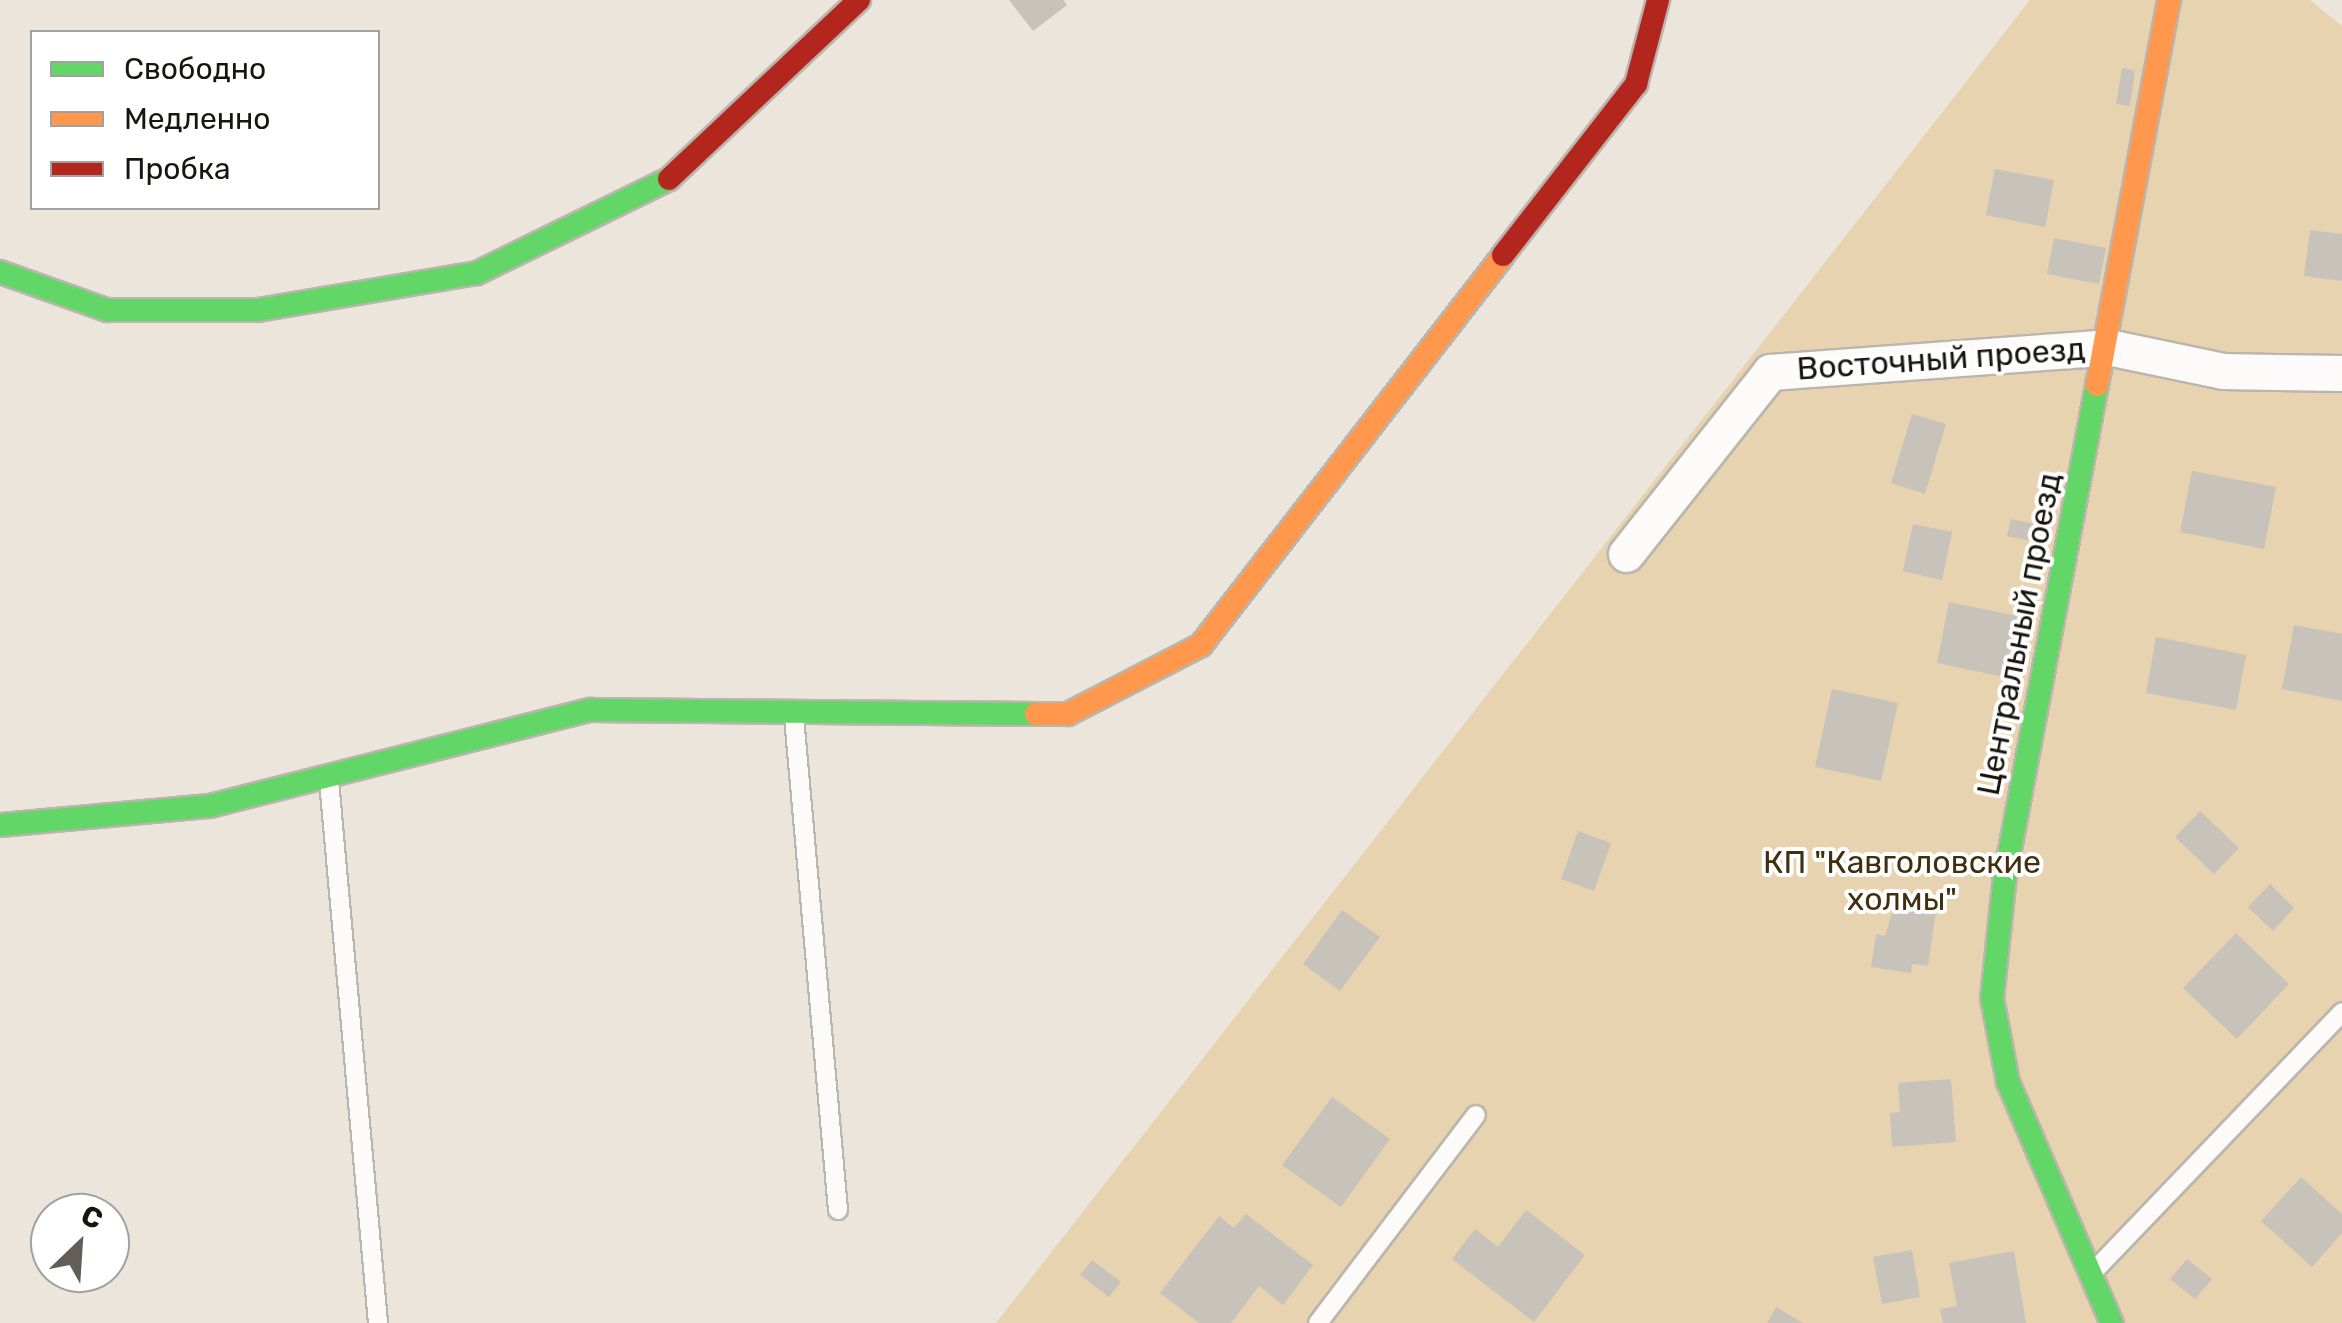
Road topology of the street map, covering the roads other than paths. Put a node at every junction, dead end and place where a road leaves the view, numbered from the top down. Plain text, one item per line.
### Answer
1 (859, 0) edge
2 (1658, 0) edge
3 (2169, 0) edge
4 (0, 272) edge
5 (2108, 347) junction
6 (2342, 373) edge
7 (1626, 554) dead end
8 (794, 712) junction
9 (328, 776) junction
10 (0, 825) edge
11 (2342, 1012) edge
12 (1476, 1115) dead end
13 (838, 1210) dead end
14 (2092, 1272) junction
15 (378, 1323) edge
16 (1318, 1323) edge
17 (2112, 1323) edge

1 - 4 street
2 - 8 street
3 - 5 street, Центральный проезд
5 - 6 street, Восточный проезд
5 - 7 street, Восточный проезд
5 - 14 street, Центральный проезд
8 - 9 street
8 - 13 lane
9 - 10 street
9 - 15 lane
11 - 14 lane
12 - 16 lane
14 - 17 street, Центральный проезд

